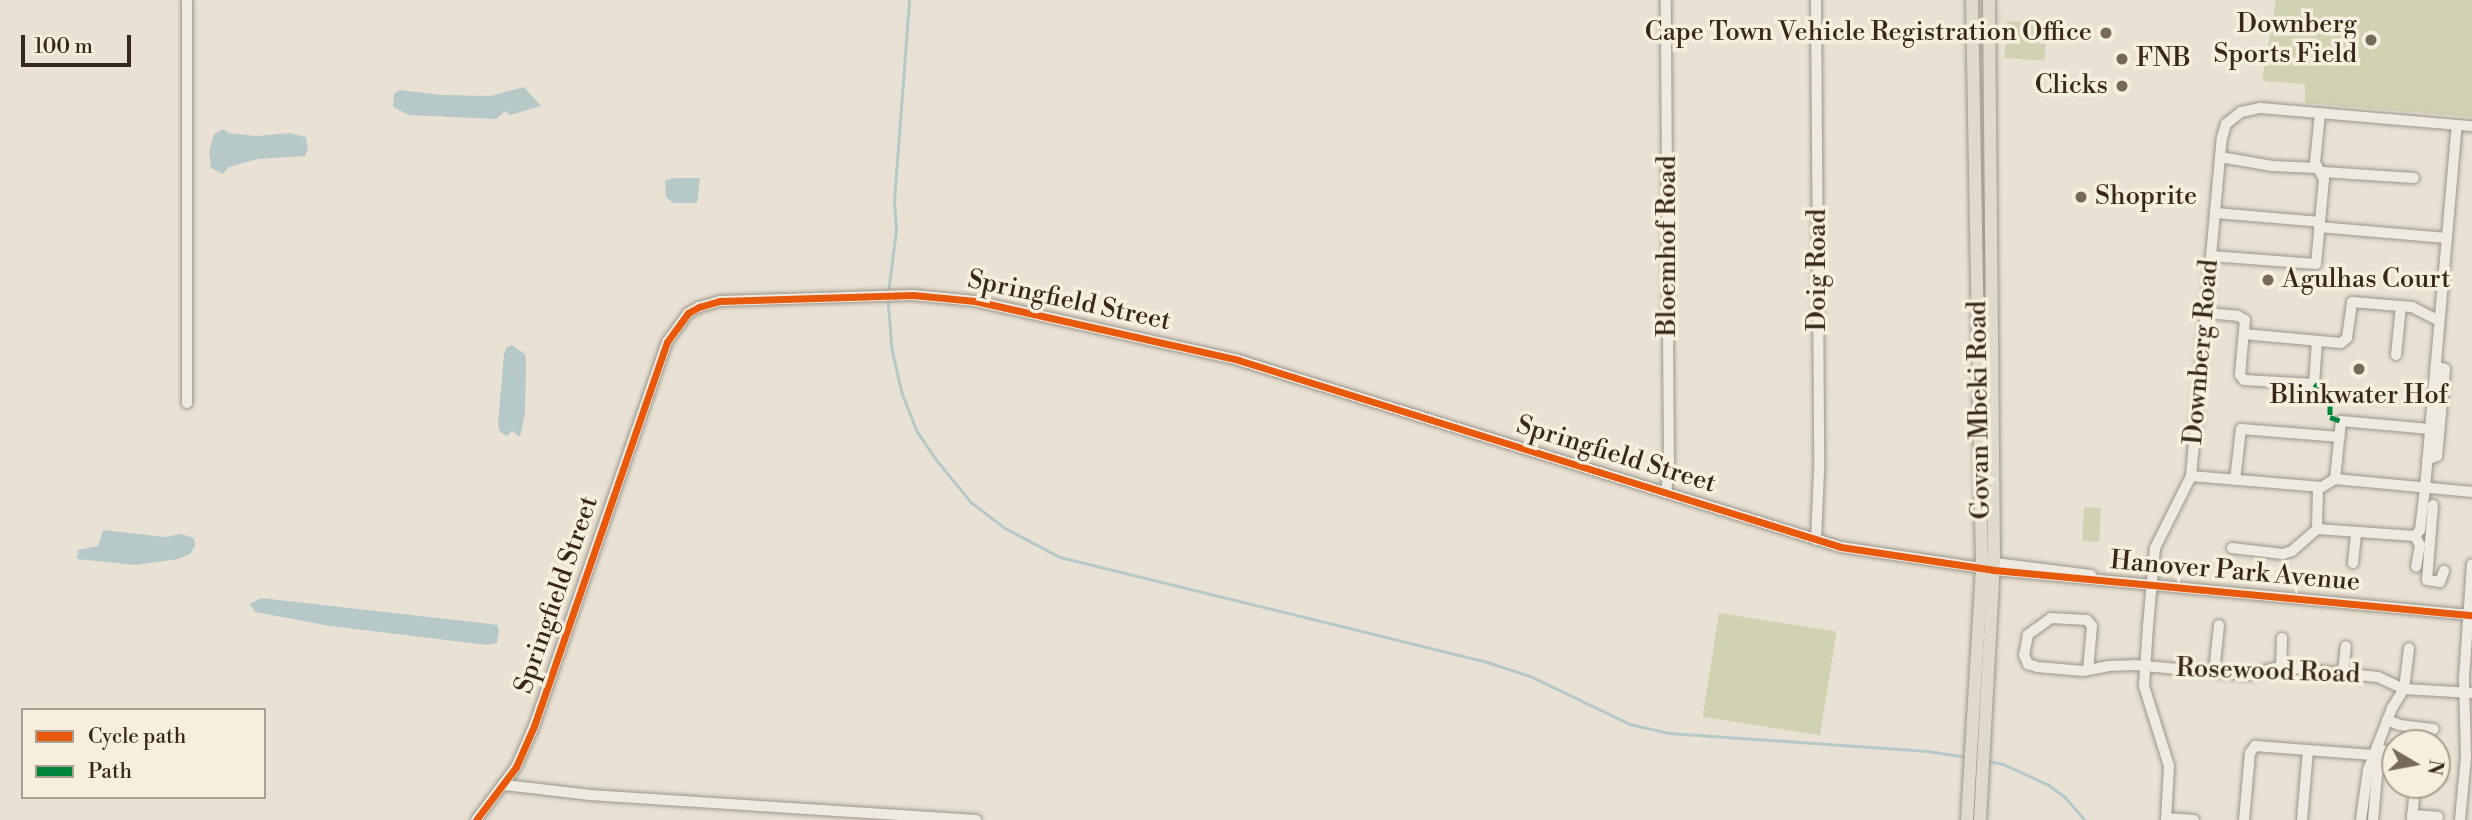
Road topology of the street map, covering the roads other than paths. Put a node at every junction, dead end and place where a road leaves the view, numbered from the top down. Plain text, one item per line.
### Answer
1 (187, 0) edge
2 (1666, 0) edge
3 (1816, 0) edge
4 (1972, 0) edge
5 (1989, 0) edge
6 (2320, 113) junction
7 (2457, 125) junction
8 (2472, 126) edge
9 (2220, 157) junction
10 (2320, 170) junction
11 (2414, 178) dead end
12 (2216, 213) junction
13 (2320, 225) junction
14 (2447, 238) junction
15 (2211, 256) junction
16 (2401, 306) junction
17 (2206, 313) junction
18 (2439, 321) junction
19 (2244, 334) junction
20 (2318, 341) junction
21 (2396, 355) dead end
22 (2435, 366) junction
23 (187, 403) dead end
24 (2430, 429) junction
25 (2340, 437) junction
26 (2427, 460) junction
27 (2191, 476) junction
28 (2336, 479) junction
29 (2235, 480) junction
30 (2318, 487) junction
31 (2425, 488) junction
32 (1666, 492) junction
33 (2472, 492) edge
34 (2433, 505) dead end
35 (2426, 522) junction
36 (2317, 529) junction
37 (2356, 533) junction
38 (2415, 536) junction
39 (1816, 540) junction
40 (2232, 548) dead end
41 (2353, 563) dead end
42 (2472, 564) edge
43 (1988, 565) junction
44 (2416, 567) dead end
45 (2444, 571) dead end
46 (2151, 586) junction
47 (2470, 614) edge
48 (2219, 625) dead end
49 (2283, 638) dead end
50 (2346, 646) dead end
51 (2409, 648) dead end
52 (2144, 667) junction
53 (2281, 667) junction
54 (2088, 670) junction
55 (2214, 672) junction
56 (2343, 673) junction
57 (2404, 689) junction
58 (2468, 693) edge
59 (2388, 720) junction
60 (2420, 728) joint
61 (2434, 729) dead end
62 (2308, 750) junction
63 (2375, 750) junction
64 (1977, 764) junction
65 (505, 785) junction
66 (2414, 799) edge
67 (2412, 817) edge
68 (2438, 817) dead end
69 (2166, 819) edge
70 (476, 820) edge
71 (976, 820) edge
72 (1967, 820) edge
73 (1980, 820) edge
74 (2194, 820) edge
75 (2244, 820) edge
76 (2302, 820) edge
77 (2361, 820) edge
78 (2373, 820) edge
79 (2460, 820) edge

1 - 23 street
2 - 32 street, Bloemhof Road
3 - 39 street, Doig Road
4 - 43 main road, Govan Mbeki Road
5 - 43 main road, Govan Mbeki Road
6 - 7 street, Downberg Road
6 - 9 street, Downberg Road
6 - 10 street
7 - 8 street, Downberg Road
7 - 14 street
9 - 10 street
9 - 12 street, Downberg Road
10 - 11 street
10 - 13 street
12 - 13 street
12 - 15 street, Downberg Road
13 - 14 street
13 - 15 street
14 - 18 street
15 - 17 street, Downberg Road
16 - 18 street
16 - 20 street
16 - 21 street
17 - 19 street
17 - 27 street, Downberg Road
18 - 22 street
19 - 20 street
19 - 20 street
22 - 24 street
22 - 26 street
24 - 25 street
24 - 26 street
25 - 28 street
25 - 29 street
26 - 31 street
27 - 29 street
27 - 46 street, Downberg Road
28 - 30 street
28 - 31 street
29 - 30 street
30 - 36 street
31 - 33 street
31 - 35 street
32 - 39 street, Springfield Street
32 - 65 street, Springfield Street
34 - 35 street
35 - 38 street
35 - 45 street
36 - 37 street
36 - 40 street
37 - 38 street
37 - 41 street
38 - 44 street
39 - 43 street, Springfield Street
42 - 47 street
43 - 46 street, Hanover Park Avenue
43 - 64 main road, Govan Mbeki Road
46 - 47 street, Hanover Park Avenue
46 - 52 street, Downberg Road
47 - 58 street
48 - 55 street
49 - 53 street
50 - 56 street
51 - 57 street
52 - 54 street, Rosewood Road
52 - 55 street, Rosewood Road
52 - 69 street, Downberg Road
53 - 55 street, Rosewood Road
53 - 56 street, Rosewood Road
54 - 54 street, Rosewood Road
56 - 57 street, Rosewood Road
57 - 58 street, Rosewood Road
57 - 59 street
58 - 79 street
59 - 60 street
59 - 63 street
60 - 61 street
62 - 63 street
62 - 75 street
62 - 76 street
63 - 77 street
63 - 78 street
64 - 72 main road, Govan Mbeki Road
64 - 73 main road, Govan Mbeki Road
65 - 70 street, Springfield Street
65 - 71 street
66 - 67 street
67 - 68 street
69 - 74 street

